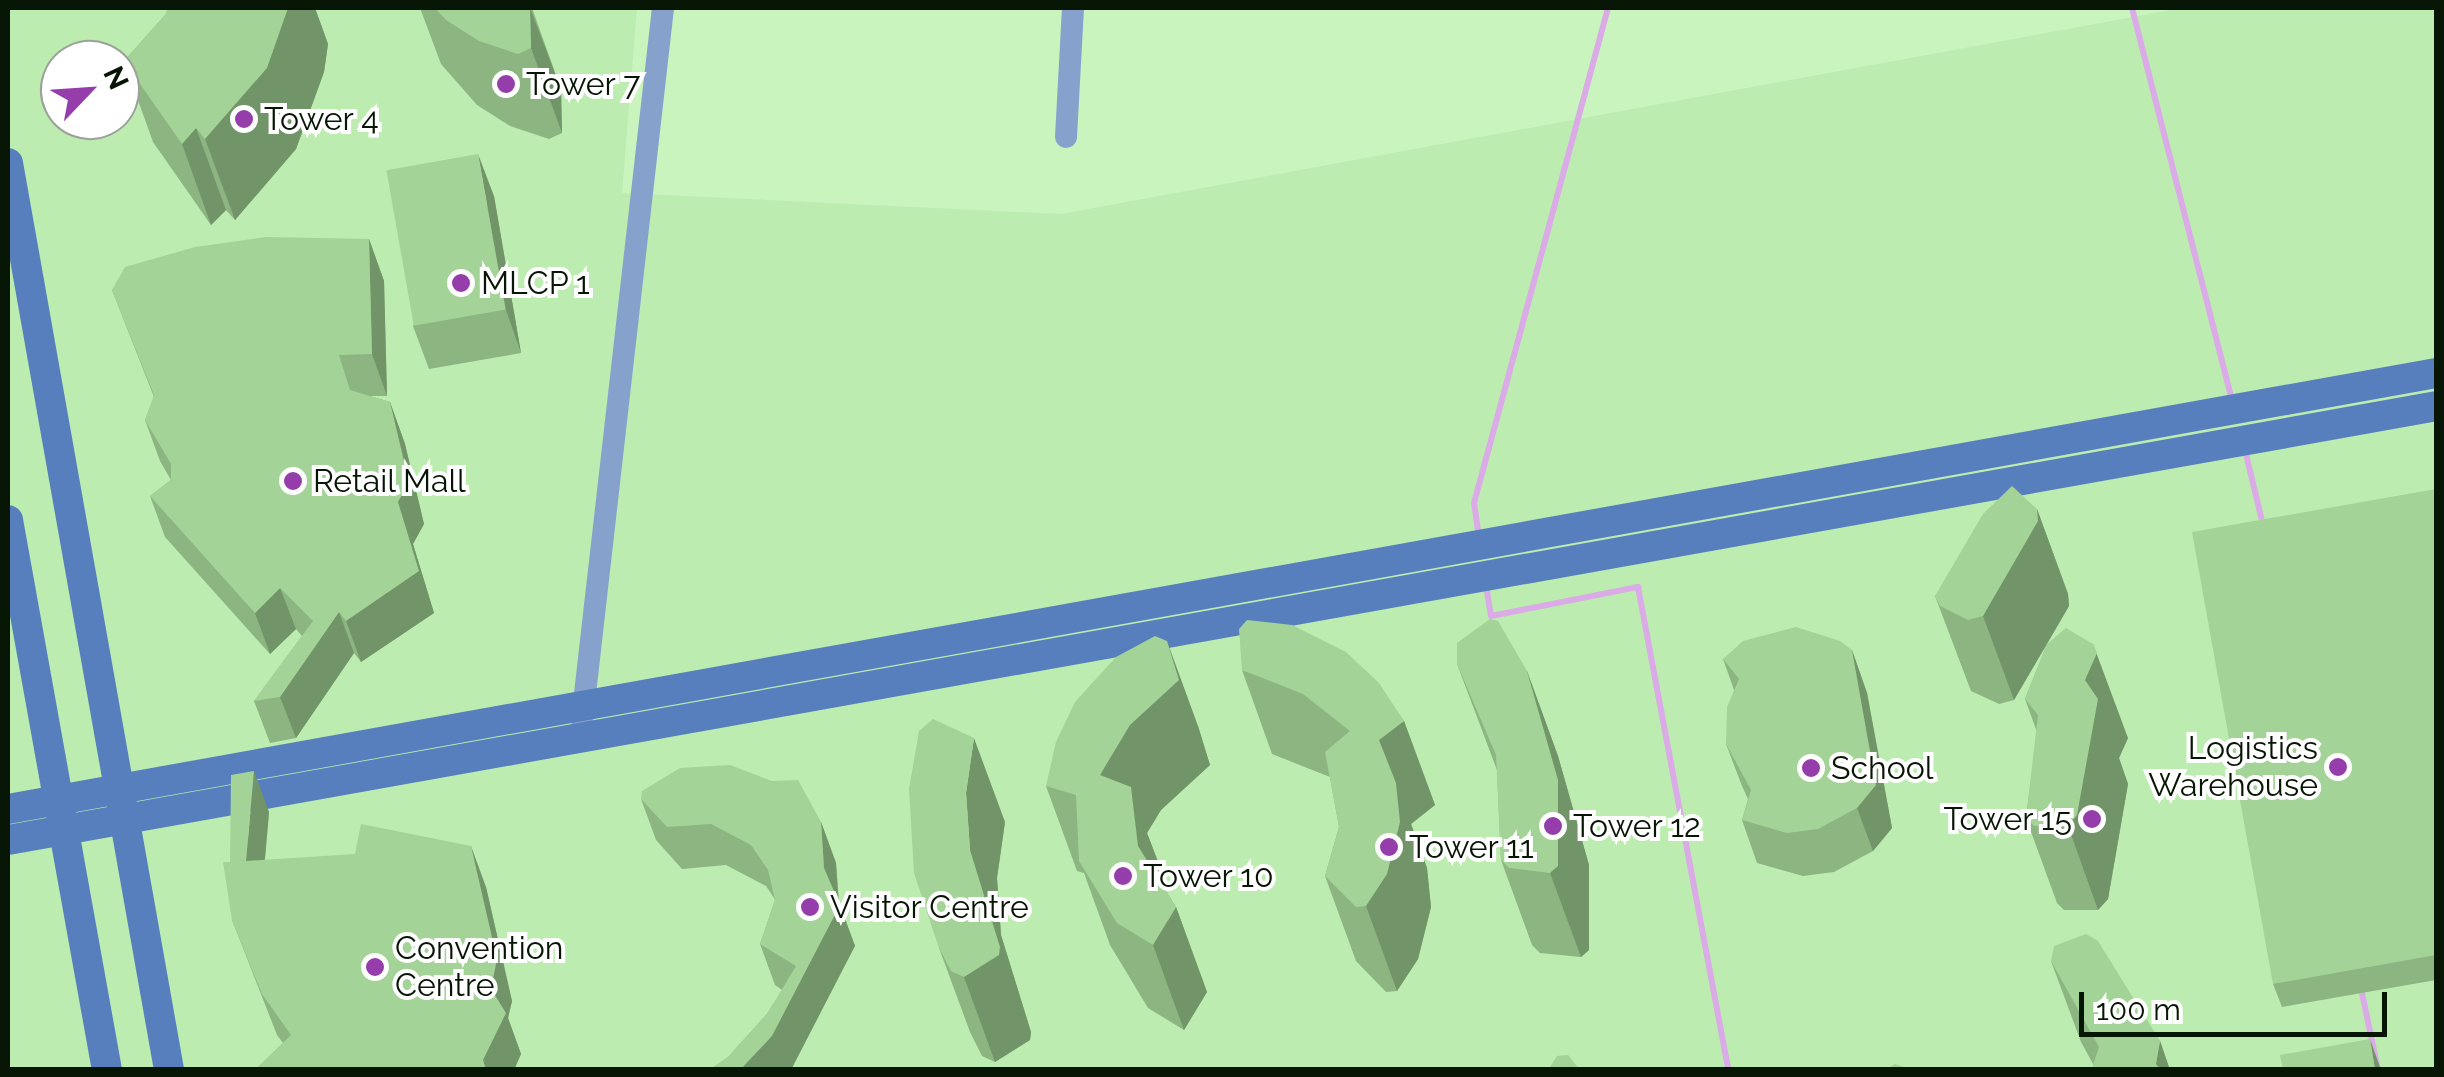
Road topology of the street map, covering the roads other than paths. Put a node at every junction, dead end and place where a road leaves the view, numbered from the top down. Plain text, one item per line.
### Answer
1 (664, 8) edge
2 (1074, 8) edge
3 (1066, 137) dead end
4 (8, 162) edge
5 (2436, 372) edge
6 (2436, 406) edge
7 (8, 520) edge
8 (583, 705) junction
9 (581, 738) junction
10 (119, 789) junction
11 (58, 800) junction
12 (8, 809) edge
13 (124, 820) junction
14 (63, 830) junction
15 (8, 840) edge
16 (107, 1070) edge
17 (169, 1070) edge

1 - 8 street
2 - 3 street
4 - 10 street
5 - 8 street
6 - 9 street
7 - 11 street
8 - 9 street
8 - 10 street
9 - 13 street
10 - 11 street
10 - 13 street
11 - 12 street
11 - 14 street
13 - 14 street
13 - 17 street
14 - 15 street
14 - 16 street

